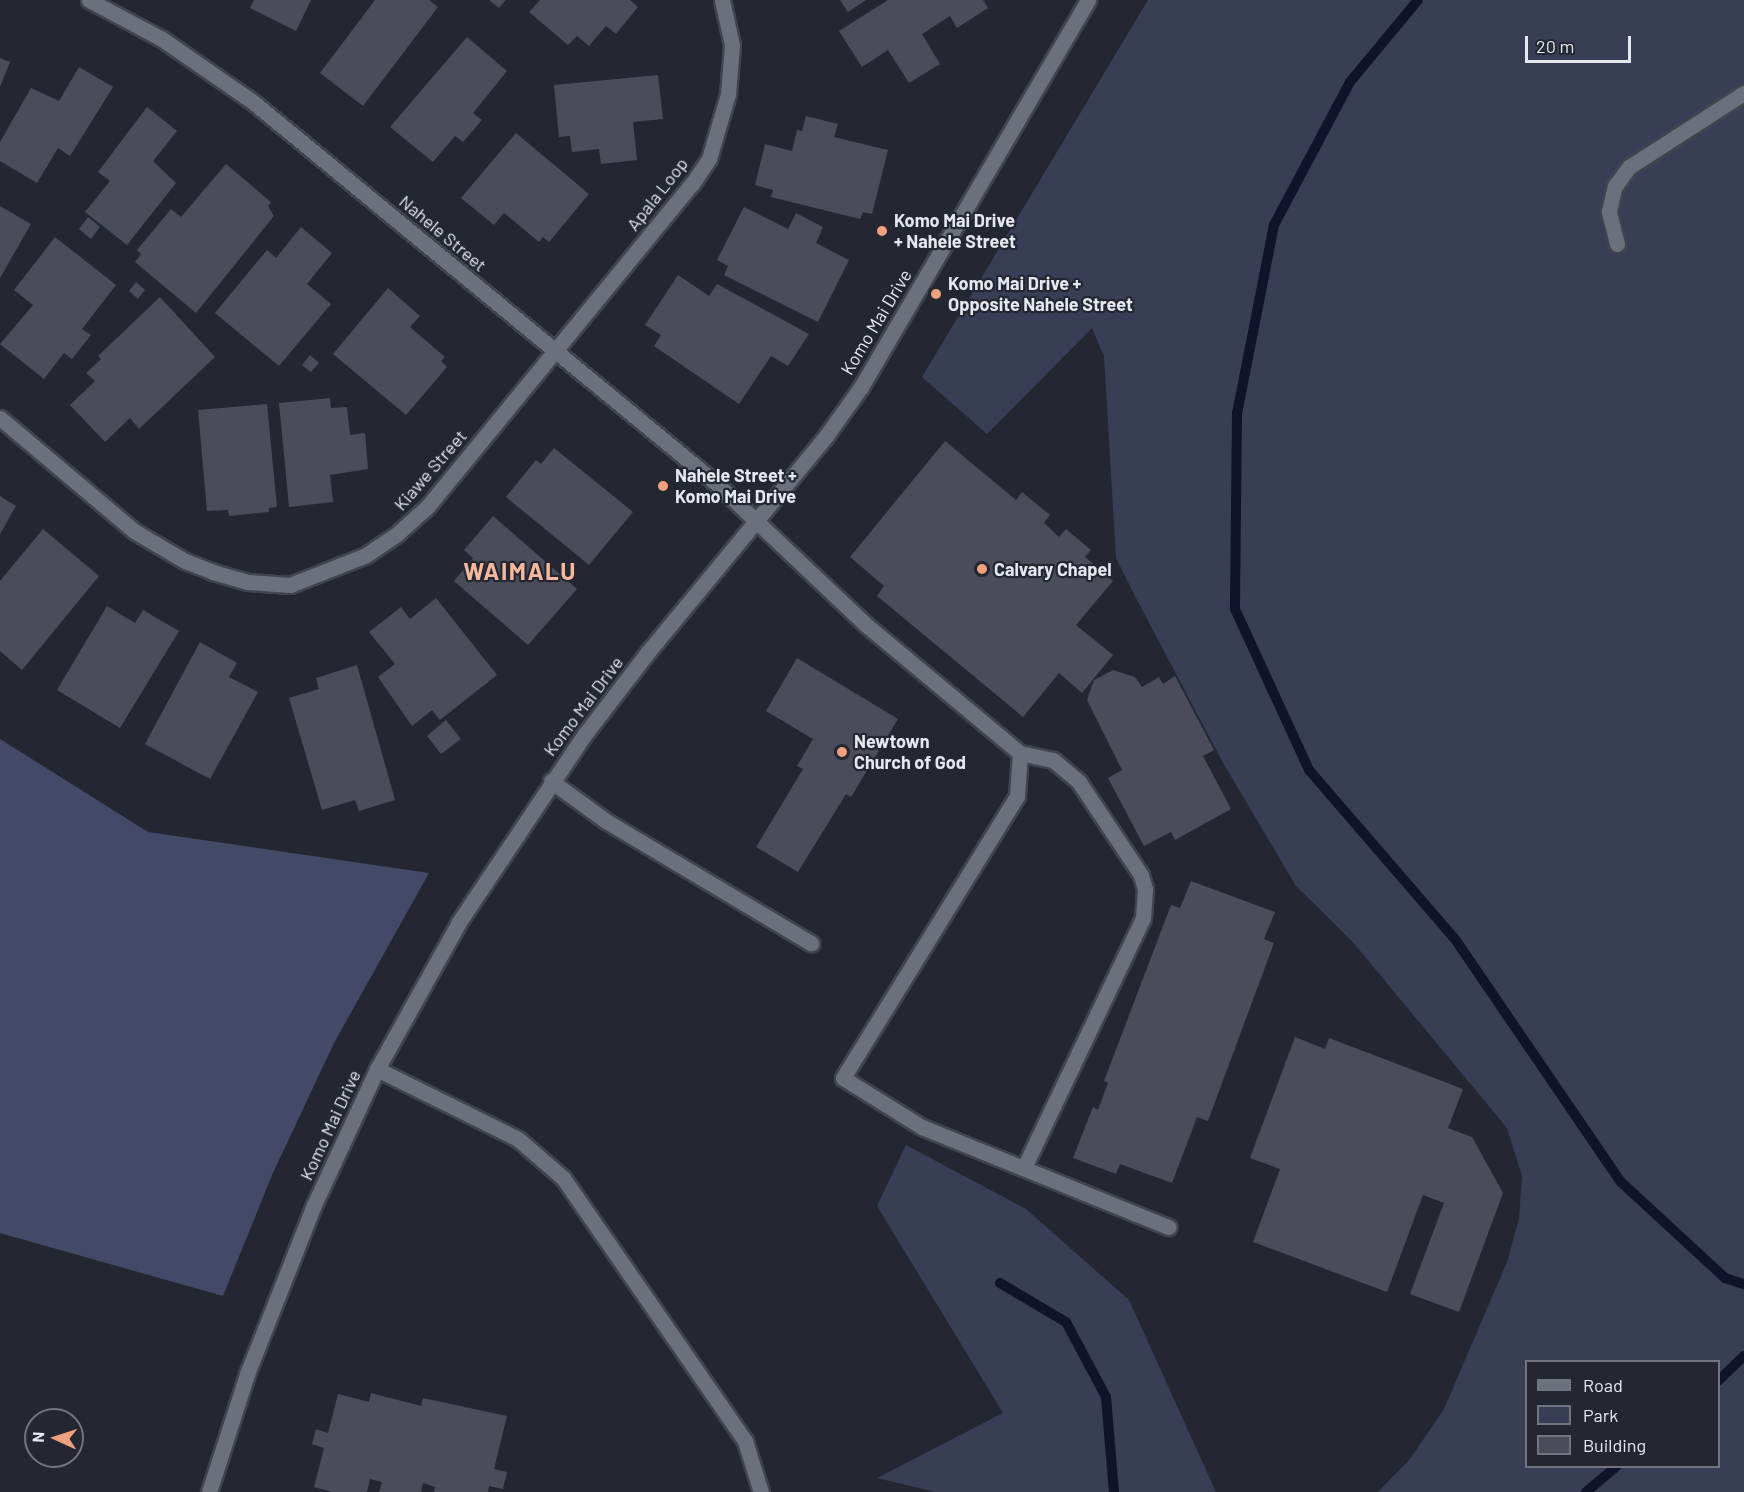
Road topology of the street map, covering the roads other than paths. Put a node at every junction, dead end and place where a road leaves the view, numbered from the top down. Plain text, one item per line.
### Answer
1 (89, 0) edge
2 (723, 0) edge
3 (1088, 0) edge
4 (1744, 93) edge
5 (1617, 244) dead end
6 (555, 351) junction
7 (0, 418) edge
8 (755, 521) junction
9 (1020, 753) junction
10 (551, 781) junction
11 (811, 943) dead end
12 (377, 1069) junction
13 (1024, 1168) junction
14 (1168, 1227) dead end
15 (209, 1492) edge
16 (761, 1492) edge

1 - 6 street, Nahele Street
2 - 6 street, Apala Loop
3 - 8 street, Komo Mai Drive
4 - 5 street
6 - 7 street, Kiawe Street
6 - 8 street, Nahele Street
8 - 9 street, Nahele Street
8 - 10 street, Komo Mai Drive
9 - 13 street
9 - 13 street
10 - 11 street
10 - 12 street, Komo Mai Drive
12 - 15 street, Komo Mai Drive
12 - 16 street
13 - 14 street

